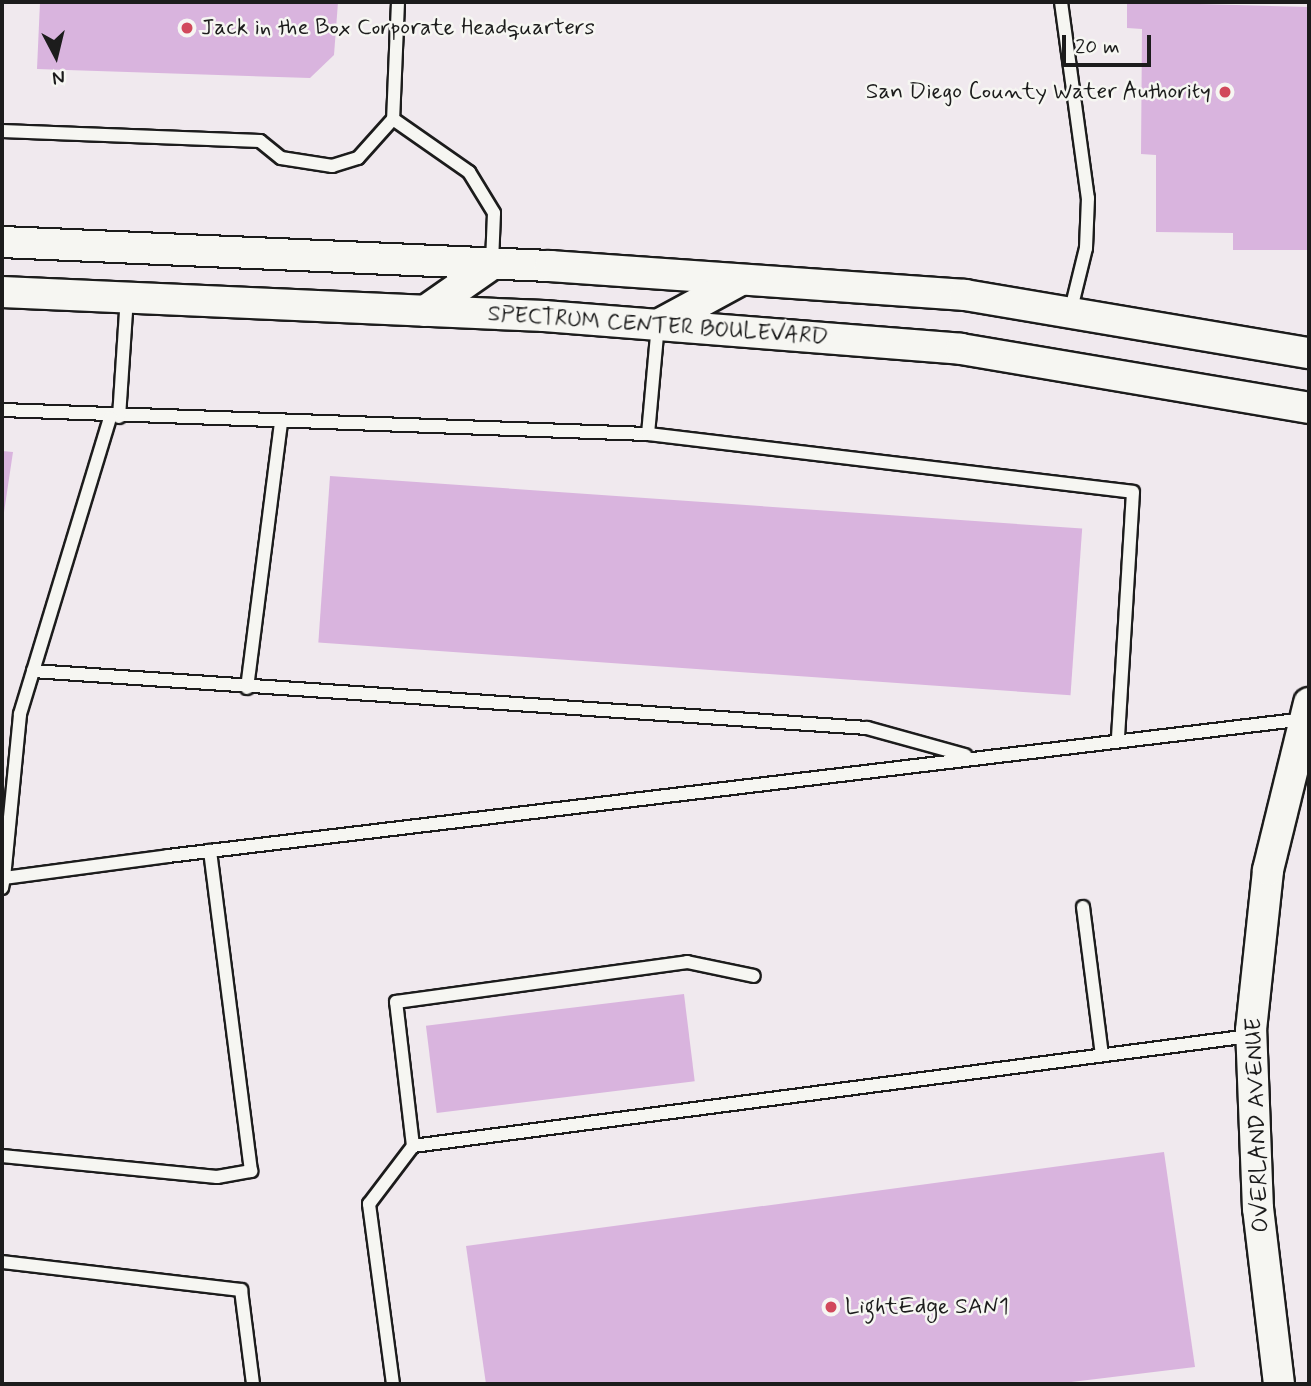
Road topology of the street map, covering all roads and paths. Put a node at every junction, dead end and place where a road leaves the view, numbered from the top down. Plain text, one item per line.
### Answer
1 (398, 2) edge
2 (1061, 2) edge
3 (393, 119) junction
4 (2, 131) edge
5 (2, 242) edge
6 (492, 264) junction
7 (741, 280) junction
8 (2, 292) edge
9 (127, 298) junction
10 (425, 311) junction
11 (1070, 313) junction
12 (658, 326) junction
13 (1309, 353) edge
14 (1309, 408) edge
15 (2, 410) edge
16 (114, 417) junction
17 (281, 424) junction
18 (648, 434) junction
19 (33, 671) junction
20 (247, 688) junction
21 (1307, 711) edge
22 (1118, 738) junction
23 (972, 757) junction
24 (210, 851) junction
25 (3, 883) edge
26 (1083, 907) dead end
27 (754, 976) dead end
28 (1251, 1036) junction
29 (1102, 1055) junction
30 (414, 1146) junction
31 (2, 1156) edge
32 (2, 1262) edge
33 (253, 1384) edge
34 (393, 1384) edge
35 (1279, 1384) edge

1 - 3 lane
2 - 11 lane
3 - 4 lane
3 - 6 lane
5 - 6 street
6 - 7 street
6 - 10 street
7 - 11 street
7 - 12 street
8 - 9 street, SPECTRUM CENTER BOULEVARD
9 - 10 street, SPECTRUM CENTER BOULEVARD
9 - 16 lane
10 - 12 street, SPECTRUM CENTER BOULEVARD
11 - 13 street
12 - 14 street, SPECTRUM CENTER BOULEVARD
12 - 18 lane
15 - 16 lane
16 - 17 lane
16 - 19 lane
17 - 18 lane
17 - 20 lane
18 - 22 lane
19 - 20 lane
19 - 25 lane
20 - 23 lane
21 - 22 lane
21 - 28 street, OVERLAND AVENUE
22 - 23 lane
23 - 24 lane
24 - 25 lane
24 - 31 lane
26 - 29 lane
27 - 30 lane
28 - 29 lane
28 - 35 street, OVERLAND AVENUE
29 - 30 lane
30 - 34 lane
32 - 33 lane

